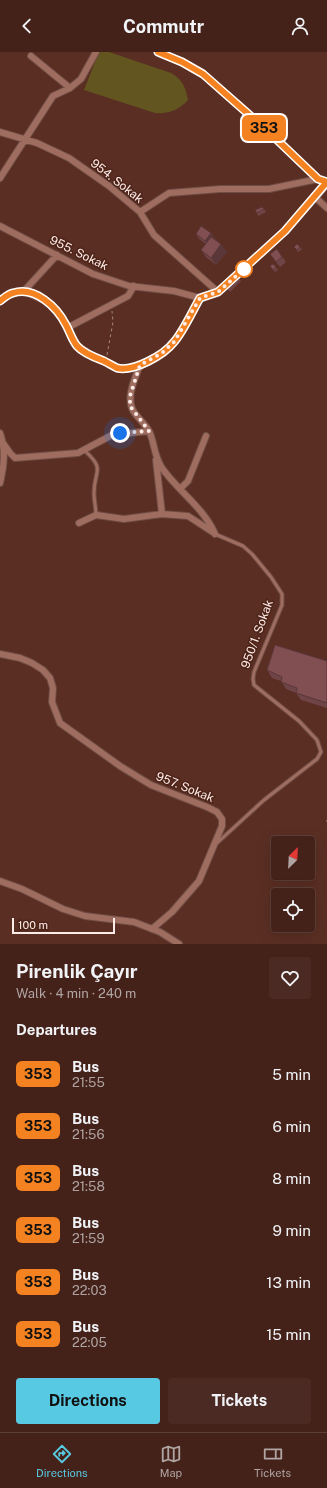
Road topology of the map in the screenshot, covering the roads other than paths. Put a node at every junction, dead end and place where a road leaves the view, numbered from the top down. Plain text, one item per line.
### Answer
1 (96, 52) edge
2 (158, 52) edge
3 (31, 56) edge
4 (70, 88) junction
5 (0, 132) edge
6 (25, 140) junction
7 (0, 178) edge
8 (318, 179) junction
9 (327, 182) edge
10 (315, 197) junction
11 (327, 208) edge
12 (140, 212) junction
13 (0, 226) edge
14 (57, 255) junction
15 (134, 286) junction
16 (24, 291) junction
17 (218, 292) junction
18 (200, 298) junction
19 (0, 301) edge
20 (67, 328) junction
21 (140, 365) junction
22 (149, 431) junction
23 (0, 433) edge
24 (206, 436) dead end
25 (3, 443) junction
26 (85, 451) junction
27 (155, 455) junction
28 (0, 483) edge
29 (180, 489) junction
30 (162, 514) junction
31 (96, 515) junction
32 (79, 523) dead end
33 (215, 534) junction
34 (0, 654) edge
35 (214, 846) junction
36 (0, 881) edge
37 (152, 929) junction
38 (179, 944) edge

1 - 4 street
2 - 8 street
3 - 4 street
4 - 6 street
5 - 6 street, 954. Sokak
6 - 7 street
6 - 12 street, 954. Sokak
8 - 9 street
8 - 12 street
9 - 10 street
10 - 11 street
10 - 17 street
12 - 17 street, 954. Sokak
13 - 14 street, 955. Sokak
14 - 15 street, 955. Sokak
14 - 16 street
15 - 18 street, 955. Sokak
15 - 20 street
16 - 19 street
16 - 20 street
17 - 18 street
18 - 21 street
20 - 21 street
21 - 22 street
22 - 26 street
22 - 27 street
23 - 25 street
24 - 29 street
25 - 26 street
25 - 28 street
26 - 31 lane
27 - 29 street
27 - 30 street
29 - 33 street
30 - 31 street
30 - 33 street
31 - 32 street
33 - 35 lane, 950/1. Sokak
34 - 35 street, 957. Sokak
35 - 37 street, 957. Sokak
36 - 37 street
37 - 38 street

